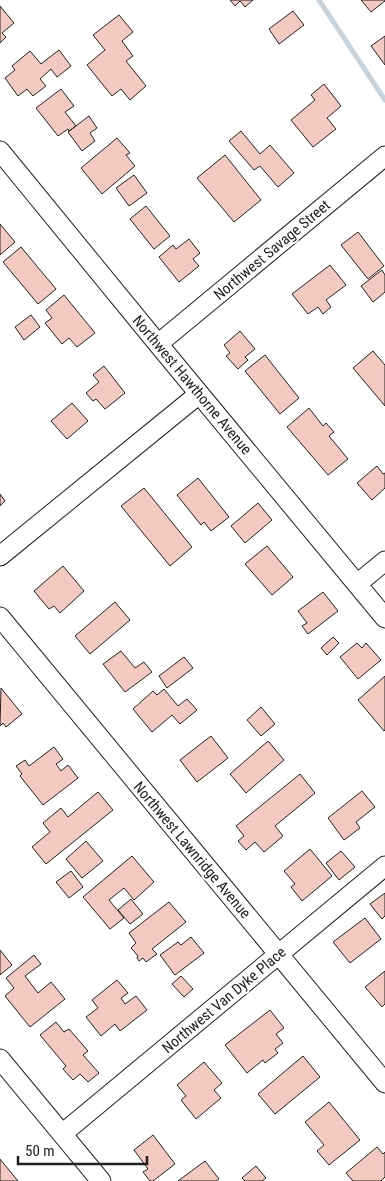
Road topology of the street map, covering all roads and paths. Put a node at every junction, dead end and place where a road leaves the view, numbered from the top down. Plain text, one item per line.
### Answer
1 (0, 151) edge
2 (385, 156) edge
3 (158, 344) junction
4 (199, 394) junction
5 (0, 556) edge
6 (385, 560) edge
7 (356, 584) junction
8 (0, 617) edge
9 (385, 618) edge
10 (385, 866) edge
11 (278, 954) junction
12 (0, 1059) edge
13 (385, 1083) edge
14 (62, 1134) junction
15 (101, 1181) edge

1 - 3 street, Northwest Hawthorne Avenue
2 - 3 street, Northwest Savage Street
3 - 4 street, Northwest Hawthorne Avenue
4 - 5 street
4 - 7 street, Northwest Hawthorne Avenue
6 - 7 street
7 - 9 street, Northwest Hawthorne Avenue
8 - 11 street, Northwest Lawnridge Avenue
10 - 11 street, Northwest Van Dyke Place
11 - 13 street, Northwest Lawnridge Avenue
11 - 14 street, Northwest Van Dyke Place
12 - 14 street
14 - 15 street

